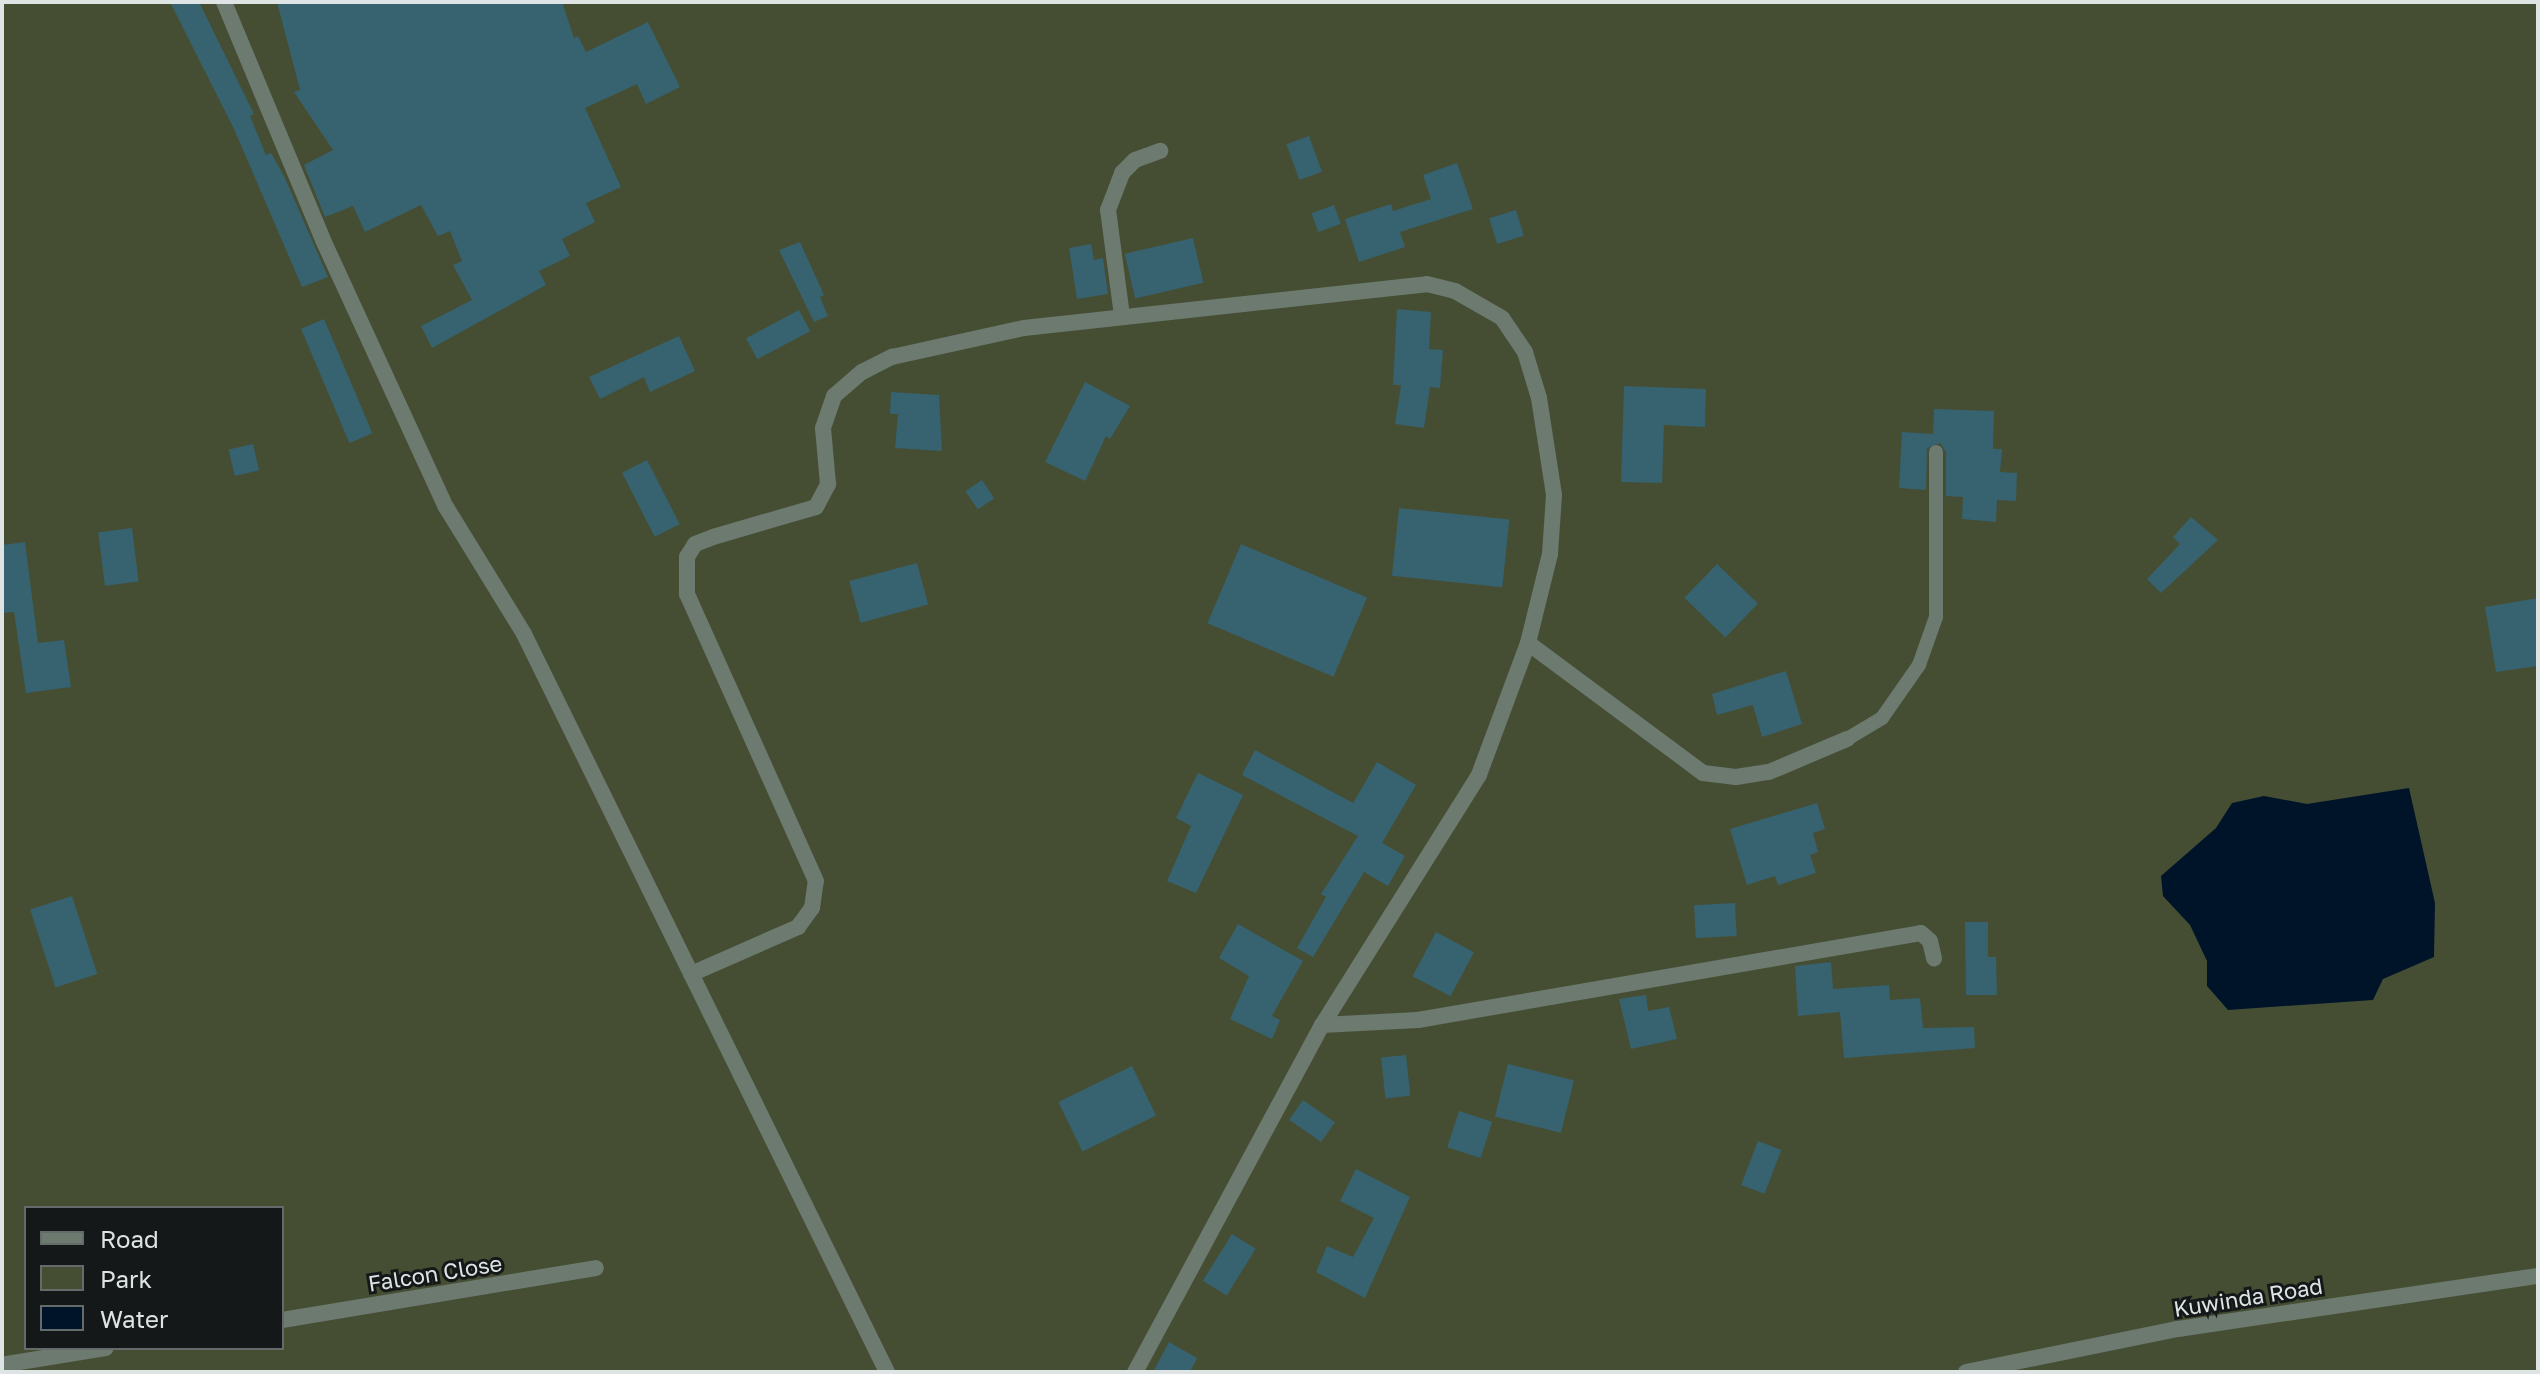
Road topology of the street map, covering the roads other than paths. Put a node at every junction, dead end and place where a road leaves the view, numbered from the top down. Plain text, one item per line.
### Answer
1 (224, 2) edge
2 (1160, 151) dead end
3 (1122, 316) junction
4 (1936, 452) dead end
5 (1528, 643) junction
6 (1847, 739) joint
7 (1934, 959) dead end
8 (691, 974) junction
9 (1322, 1025) junction
10 (596, 1268) dead end
11 (2538, 1276) edge
12 (284, 1320) edge
13 (94, 1350) edge
14 (2, 1369) edge
15 (887, 1372) edge
16 (1135, 1372) edge
17 (1966, 1372) edge

1 - 8 street
2 - 3 street
3 - 5 street
3 - 8 street
4 - 6 lane
5 - 6 street
5 - 9 street
7 - 9 street
8 - 15 street
9 - 16 street
10 - 12 street, Falcon Close
11 - 17 street, Kuwinda Road
13 - 14 street

